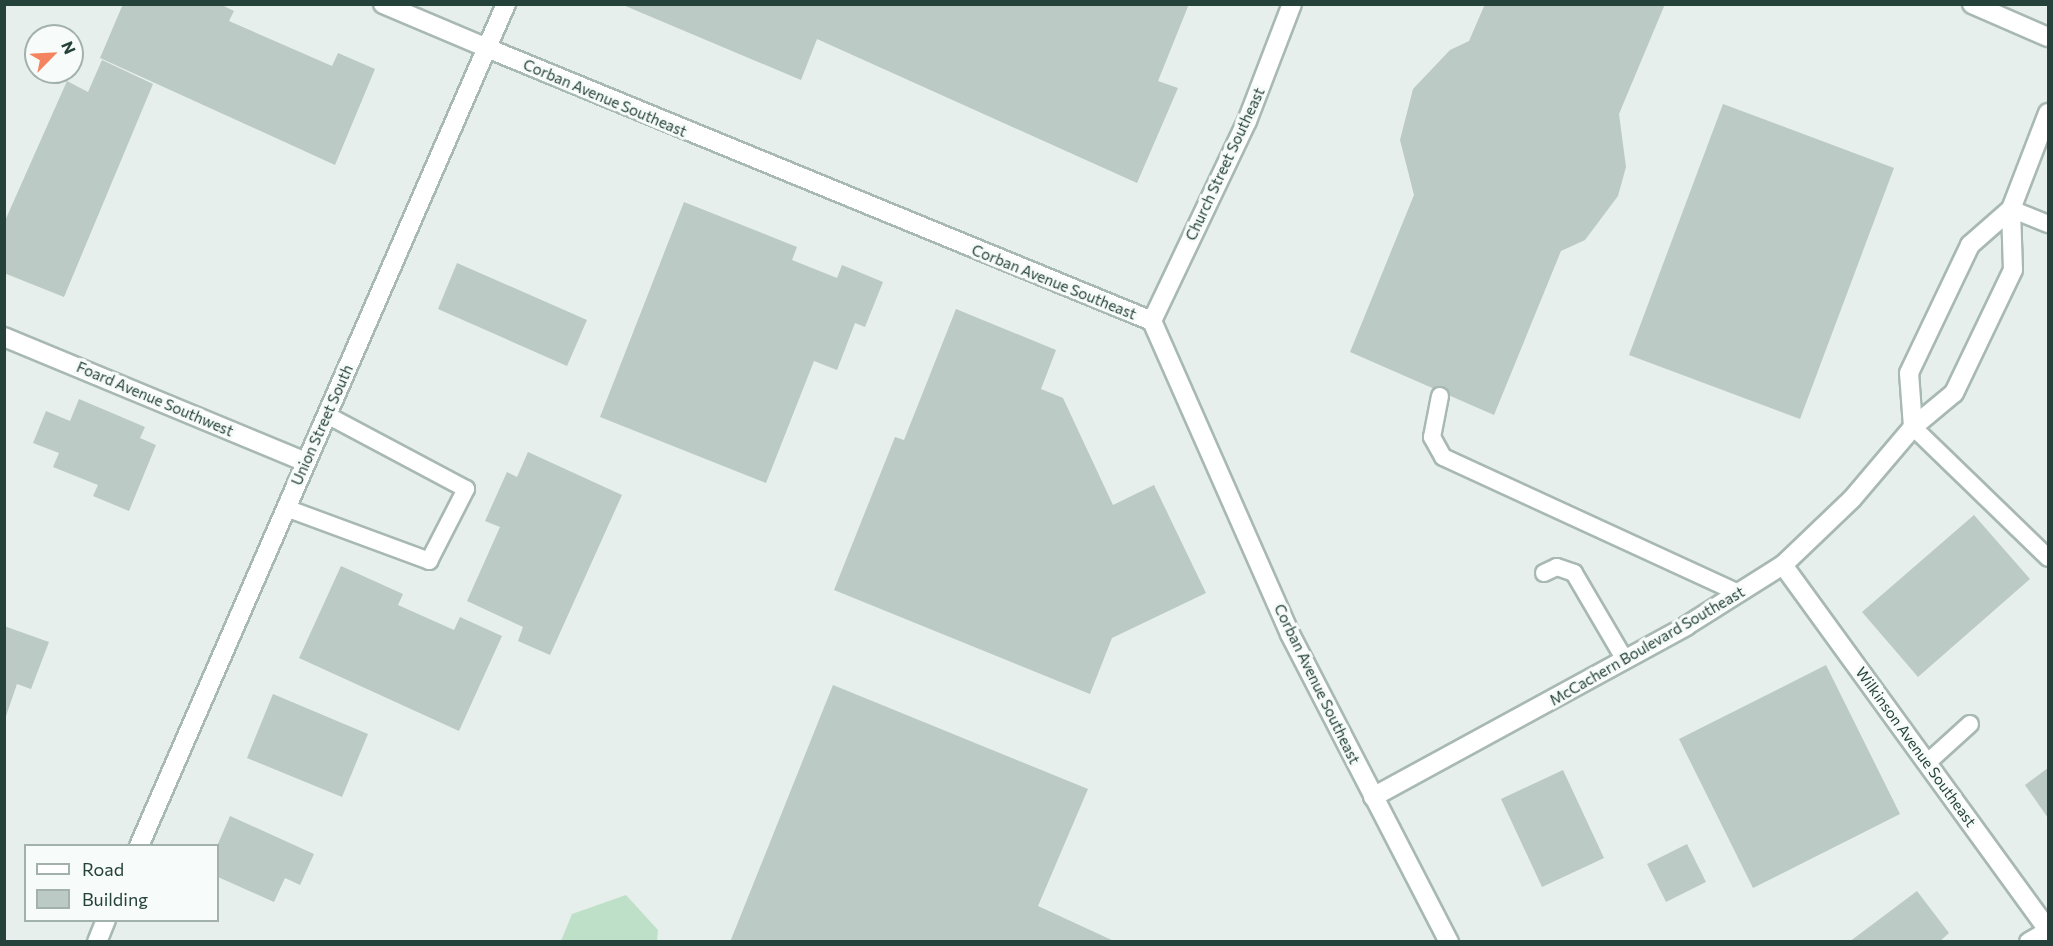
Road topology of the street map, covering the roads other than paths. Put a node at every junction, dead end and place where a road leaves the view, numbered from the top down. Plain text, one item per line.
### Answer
1 (383, 4) edge
2 (506, 4) edge
3 (1293, 4) edge
4 (1972, 4) edge
5 (2049, 37) edge
6 (487, 48) junction
7 (2049, 113) edge
8 (2011, 209) junction
9 (2049, 224) edge
10 (1152, 321) junction
11 (4, 337) edge
12 (1440, 396) dead end
13 (327, 415) junction
14 (1913, 427) junction
15 (306, 462) junction
16 (286, 508) junction
17 (2049, 558) edge
18 (1783, 565) junction
19 (1544, 573) dead end
20 (1739, 593) junction
21 (1625, 660) junction
22 (1970, 724) dead end
23 (1927, 763) junction
24 (1373, 797) junction
25 (140, 844) edge
26 (106, 922) edge
27 (2049, 931) edge
28 (97, 942) edge
29 (1449, 942) edge
30 (2029, 942) edge

1 - 6 main road, Corban Avenue Southeast
2 - 6 main road, Union Street South
3 - 10 main road, Church Street Southeast
4 - 5 main road
6 - 10 main road, Corban Avenue Southeast
6 - 13 main road, Union Street South
7 - 8 main road, McCachern Boulevard Southeast
8 - 9 lane
8 - 14 main road, McCachern Boulevard Southeast
8 - 14 main road, McCachern Boulevard Southeast
10 - 24 main road, Corban Avenue Southeast
11 - 15 main road, Foard Avenue Southwest
12 - 20 lane
13 - 15 main road, Union Street South
13 - 16 lane
14 - 17 lane
14 - 18 main road, McCachern Boulevard Southeast
15 - 16 main road, Union Street South
16 - 25 main road, Union Street South
18 - 20 main road, McCachern Boulevard Southeast
18 - 23 main road, Wilkinson Avenue Southeast
19 - 21 lane
20 - 21 main road, McCachern Boulevard Southeast
21 - 24 main road, McCachern Boulevard Southeast
22 - 23 lane
23 - 27 main road, Wilkinson Avenue Southeast
24 - 29 main road, Corban Avenue Southeast
26 - 28 main road
27 - 30 main road

